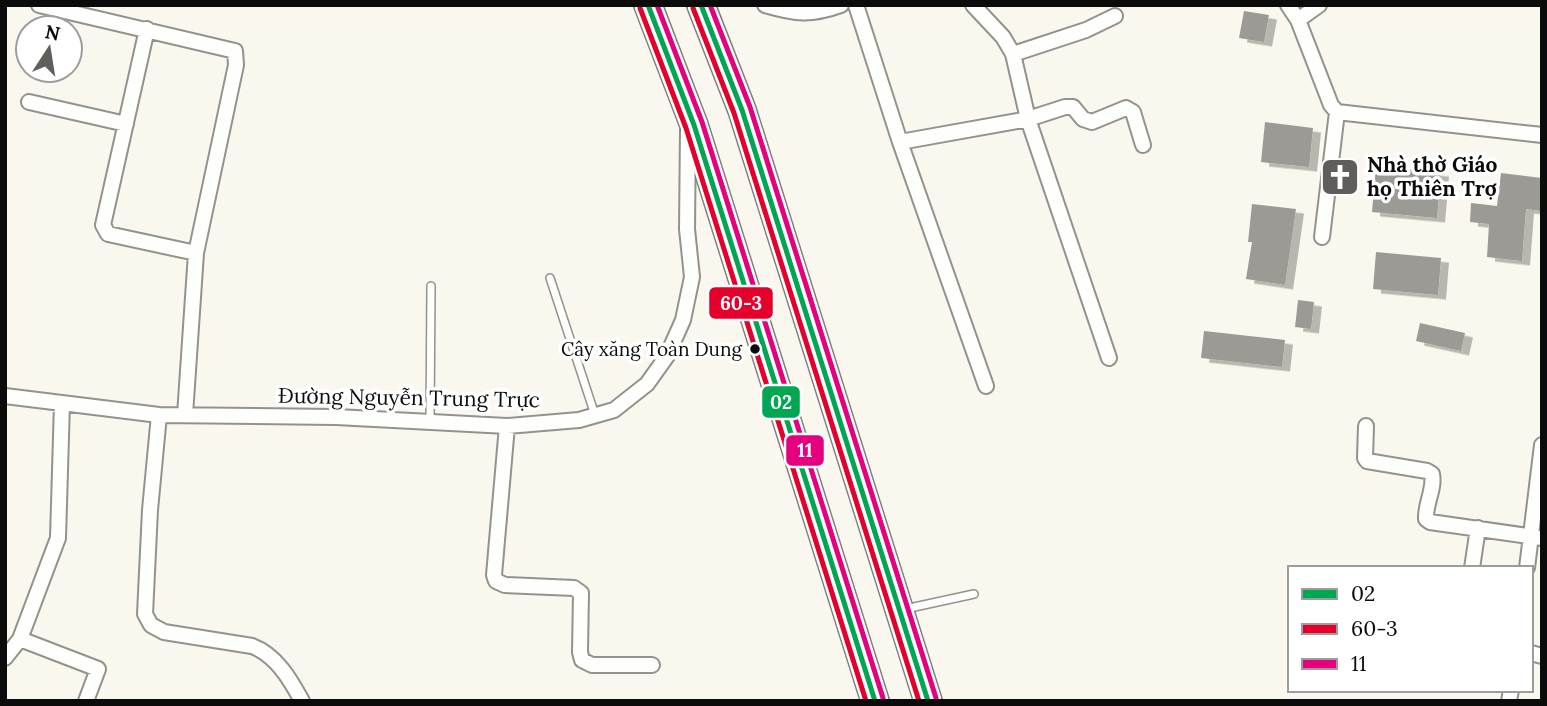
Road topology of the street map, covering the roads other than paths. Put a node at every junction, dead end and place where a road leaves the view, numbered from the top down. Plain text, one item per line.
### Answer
1 (39, 5) edge
2 (648, 5) edge
3 (701, 5) edge
4 (765, 5) edge
5 (841, 5) edge
6 (856, 5) edge
7 (973, 5) edge
8 (1288, 5) edge
9 (1319, 5) edge
10 (1115, 16) dead end
11 (1298, 20) junction
12 (147, 29) junction
13 (1013, 54) junction
14 (29, 102) dead end
15 (1337, 112) junction
16 (689, 113) junction
17 (1028, 119) junction
18 (126, 124) junction
19 (1542, 135) edge
20 (900, 142) junction
21 (1143, 145) dead end
22 (1322, 237) dead end
23 (197, 253) junction
24 (550, 278) dead end
25 (431, 286) dead end
26 (1109, 358) dead end
27 (986, 386) dead end
28 (5, 396) edge
29 (62, 402) junction
30 (159, 415) junction
31 (185, 415) junction
32 (595, 416) junction
33 (430, 422) junction
34 (507, 426) junction
35 (1366, 426) dead end
36 (1542, 445) edge
37 (1478, 528) junction
38 (1536, 537) edge
39 (1472, 566) edge
40 (1528, 566) edge
41 (974, 594) dead end
42 (901, 610) junction
43 (20, 639) junction
44 (5, 658) edge
45 (652, 665) dead end
46 (86, 701) edge
47 (302, 701) edge
48 (876, 701) edge
49 (928, 701) edge

1 - 12 street
2 - 16 highway
3 - 42 highway
4 - 5 street
6 - 20 street
7 - 13 street
8 - 11 street
9 - 11 street
10 - 13 street
11 - 15 street
12 - 18 street
12 - 23 street
13 - 17 street
14 - 18 street
15 - 19 street
15 - 22 street
16 - 32 street, Đường Nguyễn Trung Trực
16 - 48 highway
17 - 20 street
17 - 21 street
17 - 26 street
18 - 23 street
20 - 27 street
23 - 31 street
24 - 32 lane
25 - 33 lane
28 - 29 street, Đường Nguyễn Trung Trực
29 - 30 street, Đường Nguyễn Trung Trực
29 - 43 street
30 - 31 street, Đường Nguyễn Trung Trực
30 - 47 street
31 - 33 street, Đường Nguyễn Trung Trực
32 - 34 street, Đường Nguyễn Trung Trực
33 - 34 street, Đường Nguyễn Trung Trực
34 - 45 street
35 - 37 street
36 - 38 street
37 - 38 street
37 - 39 street
38 - 40 street
41 - 42 lane
42 - 49 highway
43 - 44 street
43 - 46 street

